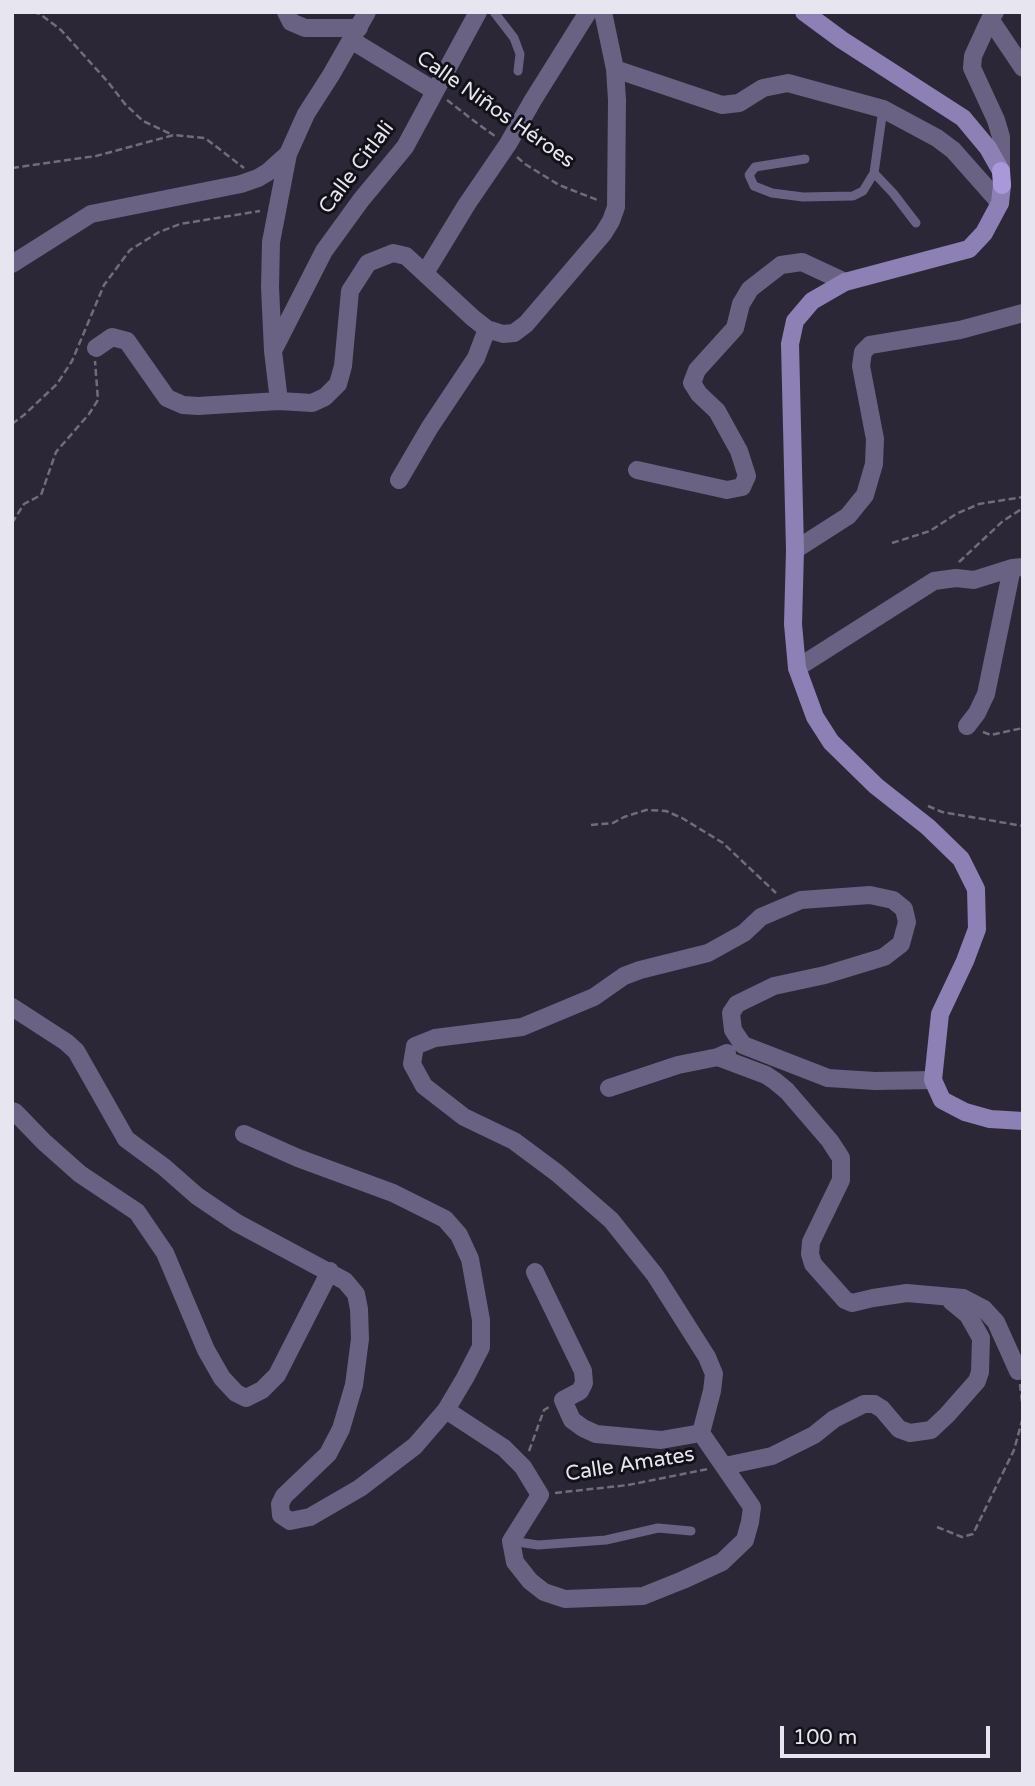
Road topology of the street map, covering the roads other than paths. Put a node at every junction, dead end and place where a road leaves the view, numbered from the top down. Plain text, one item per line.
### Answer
1 (286, 12) edge
2 (478, 12) edge
3 (494, 12) edge
4 (588, 12) edge
5 (603, 12) edge
6 (804, 12) edge
7 (992, 16) edge
8 (359, 27) edge
9 (1023, 68) edge
10 (615, 69) junction
11 (518, 71) dead end
12 (435, 91) junction
13 (883, 110) junction
14 (288, 154) junction
15 (805, 159) dead end
16 (874, 173) junction
17 (1001, 186) junction
18 (916, 223) dead end
19 (12, 264) edge
20 (425, 273) junction
21 (845, 282) junction
22 (1023, 313) edge
23 (487, 329) junction
24 (96, 348) road end
25 (273, 351) junction
26 (279, 401) junction
27 (637, 470) dead end
28 (399, 480) dead end
29 (795, 550) junction
30 (1017, 567) edge
31 (797, 668) junction
32 (967, 726) road end
33 (12, 1007) edge
34 (743, 1045) junction
35 (718, 1057) junction
36 (933, 1080) junction
37 (609, 1088) dead end
38 (12, 1111) edge
39 (1023, 1121) edge
40 (244, 1134) dead end
41 (535, 1272) dead end
42 (337, 1276) junction
43 (946, 1296) junction
44 (1018, 1371) road end
45 (446, 1410) junction
46 (701, 1433) junction
47 (725, 1466) junction
48 (691, 1531) dead end
49 (511, 1541) junction

1 - 8 street
2 - 12 street, Calle Citlali
3 - 11 lane
4 - 20 street
5 - 10 street
6 - 17 main road
7 - 9 street
7 - 17 street
8 - 12 street, Calle Niños Héroes
8 - 14 street
10 - 13 street
10 - 23 street
12 - 25 street, Calle Citlali
13 - 16 lane
13 - 17 street
14 - 19 street
14 - 25 street
15 - 16 lane
16 - 18 lane
17 - 21 main road
20 - 23 street
20 - 26 street
21 - 27 street
21 - 29 main road
22 - 29 street
23 - 28 street
24 - 26 street
25 - 26 street
29 - 31 main road
30 - 31 street
30 - 32 street
31 - 36 main road
33 - 42 street
34 - 35 street
34 - 36 street
34 - 46 street
35 - 37 street
35 - 43 street
36 - 39 main road
38 - 42 street
40 - 45 street
41 - 46 street
42 - 45 street
43 - 44 street
43 - 47 street
45 - 49 street
46 - 47 street
47 - 49 street
48 - 49 lane

